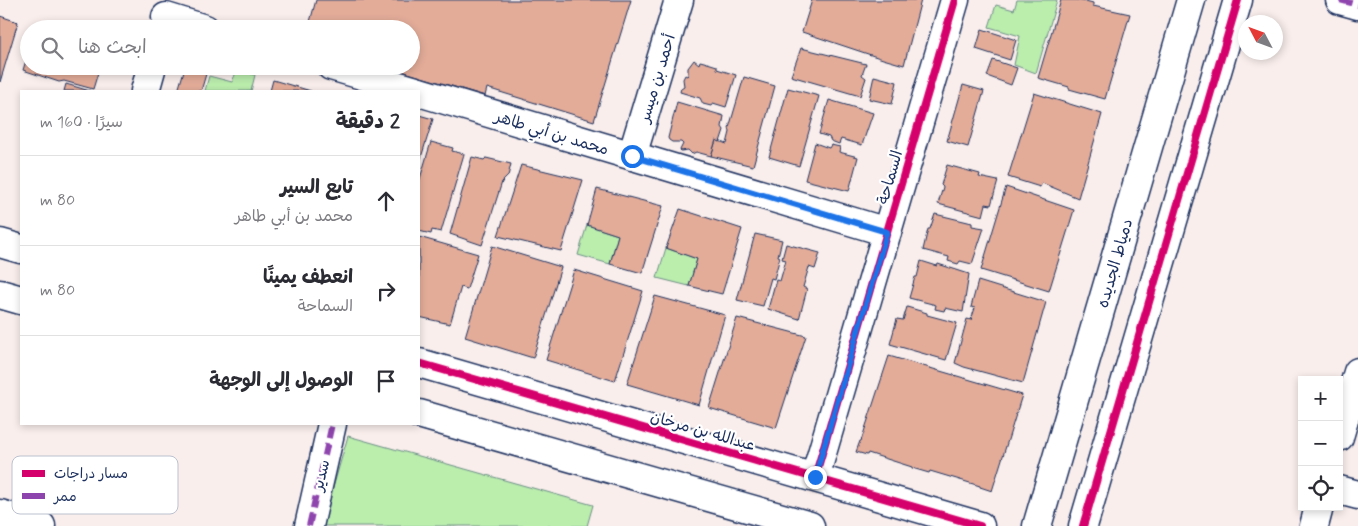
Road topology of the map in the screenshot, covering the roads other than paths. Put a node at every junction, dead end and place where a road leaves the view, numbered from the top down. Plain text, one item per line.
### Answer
1 (679, 0) edge
2 (955, 0) edge
3 (1191, 0) edge
4 (1238, 0) edge
5 (1340, 0) edge
6 (1358, 6) edge
7 (167, 15) edge
8 (181, 20) edge
9 (149, 75) edge
10 (361, 75) edge
11 (145, 90) edge
12 (410, 90) edge
13 (420, 93) edge
14 (632, 156) junction
15 (887, 232) junction
16 (0, 243) edge
17 (20, 249) edge
18 (0, 294) edge
19 (20, 300) edge
20 (420, 362) edge
21 (1358, 372) edge
22 (420, 414) edge
23 (1343, 423) edge
24 (332, 425) edge
25 (815, 477) junction
26 (1343, 491) edge
27 (1358, 496) edge
28 (1318, 511) edge
29 (309, 526) edge
30 (810, 526) edge
31 (980, 526) edge
32 (1037, 526) edge
33 (1082, 526) edge
34 (1314, 526) edge

1 - 14 street, أحمد بن ميسر
2 - 15 street, السماحة
3 - 32 street, دمياط الجديده
4 - 33 street
5 - 6 street
7 - 8 street
9 - 11 street
10 - 12 street, محمد بن أبي طاهر
13 - 14 street, محمد بن أبي طاهر
14 - 15 street, محمد بن أبي طاهر
15 - 25 street, السماحة
16 - 17 street
18 - 19 street
20 - 25 street, عبدالله بن مرخان
21 - 23 street
22 - 30 street
24 - 29 street, سدير
25 - 31 street, عبدالله بن مرخان
26 - 27 street
28 - 34 street

